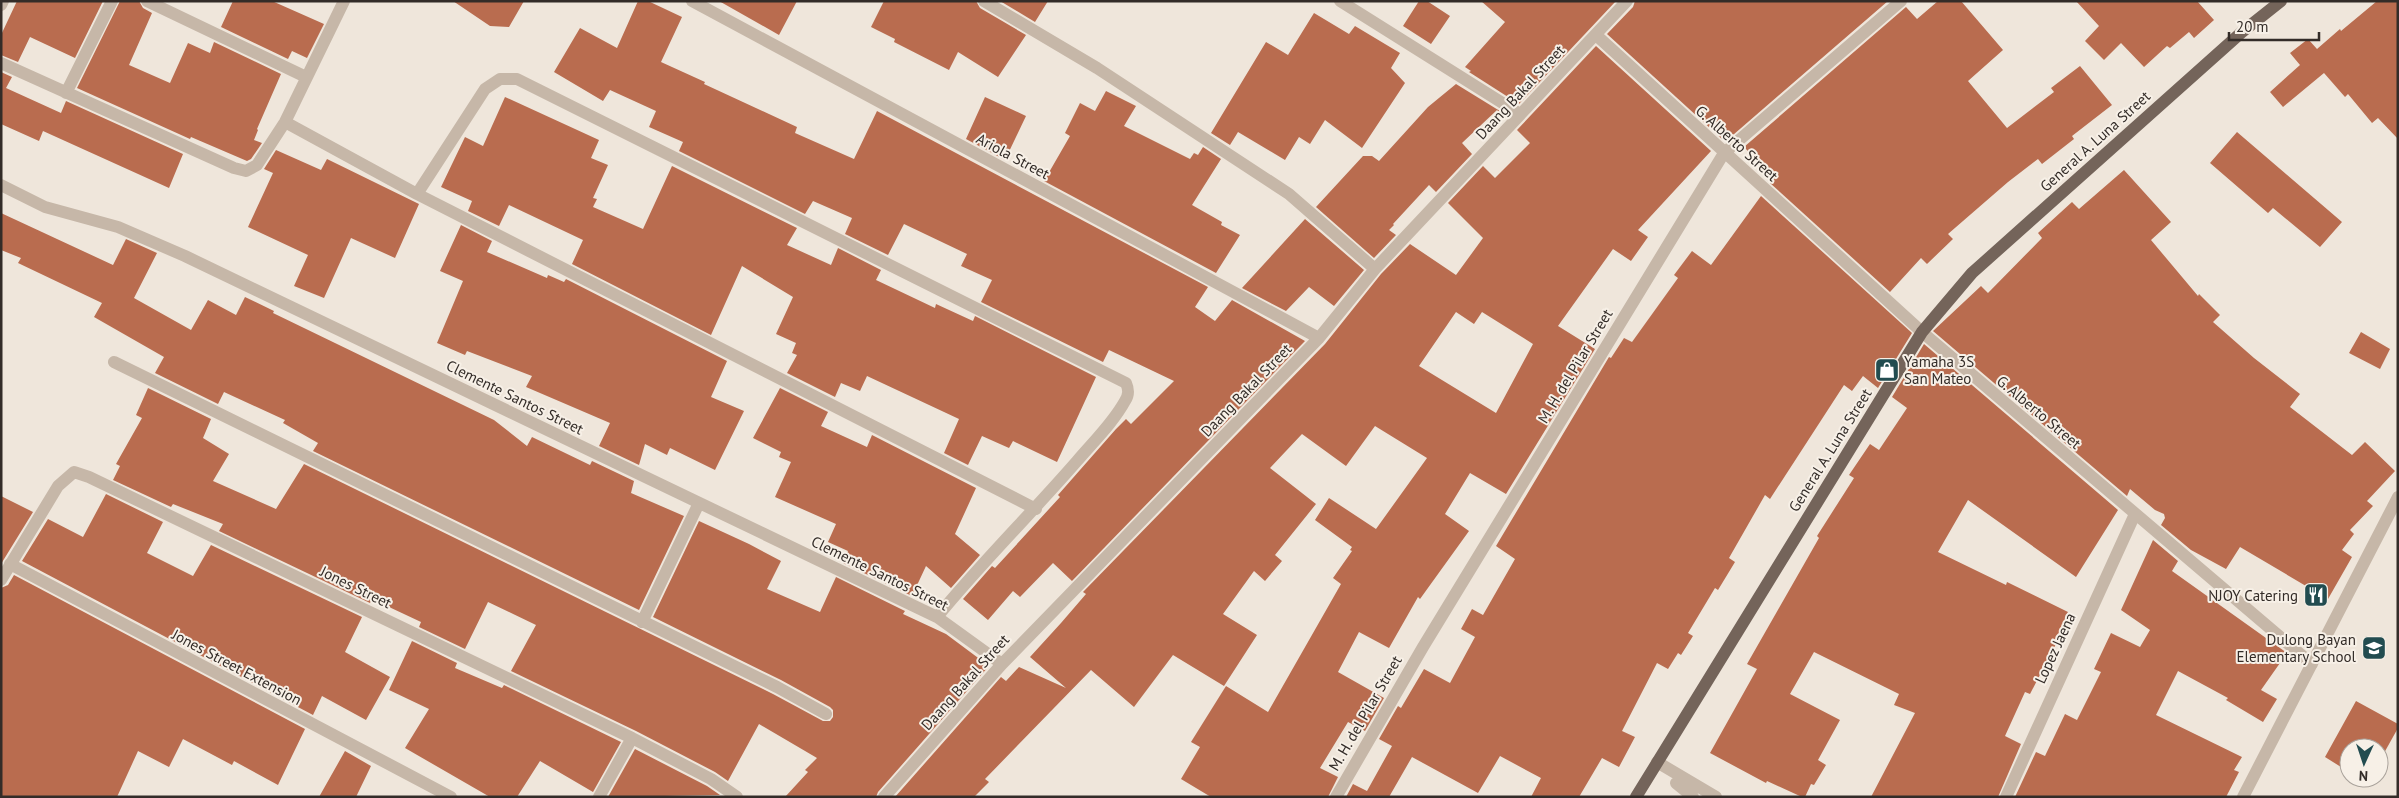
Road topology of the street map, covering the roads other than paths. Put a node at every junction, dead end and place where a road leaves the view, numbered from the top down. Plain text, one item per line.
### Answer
1 (3, 1) edge
2 (112, 1) edge
3 (147, 1) edge
4 (344, 1) edge
5 (692, 1) edge
6 (984, 1) edge
7 (1340, 1) edge
8 (1626, 1) edge
9 (1901, 1) edge
10 (2281, 1) edge
11 (1, 5) edge
12 (1596, 35) junction
13 (1, 63) edge
14 (306, 77) junction
15 (66, 93) junction
16 (1520, 114) junction
17 (285, 122) junction
18 (1724, 153) junction
19 (1, 185) edge
20 (417, 194) junction
21 (1375, 269) junction
22 (1922, 332) junction
23 (1319, 338) junction
24 (114, 362) dead end
25 (2398, 497) edge
26 (699, 503) junction
27 (1036, 509) junction
28 (2135, 514) junction
29 (10, 564) junction
30 (1, 580) edge
31 (937, 617) junction
32 (642, 622) junction
33 (1002, 664) junction
34 (2312, 664) junction
35 (826, 714) dead end
36 (632, 738) junction
37 (1656, 765) junction
38 (451, 797) edge
39 (599, 797) edge
40 (737, 797) edge
41 (884, 797) edge
42 (1336, 797) edge
43 (1636, 797) edge
44 (1693, 797) edge
45 (1716, 797) edge
46 (2006, 797) edge
47 (2243, 797) edge

1 - 11 street
2 - 15 street
3 - 14 street
4 - 14 street
5 - 23 street, Ariola Street
6 - 21 street
7 - 16 street
8 - 12 street, Daang Bakal Street
9 - 18 street, M. H. del Pilar Street
10 - 22 main road, General A. Luna Street
12 - 16 street, Daang Bakal Street
12 - 18 street, G. Alberto Street
13 - 15 street
14 - 17 street
15 - 17 street
16 - 21 street, Daang Bakal Street
17 - 20 street
18 - 22 street, G. Alberto Street
18 - 42 street, M. H. del Pilar Street
19 - 26 street, Clemente Santos Street
20 - 27 street
20 - 27 street
21 - 23 street, Daang Bakal Street
22 - 28 street, G. Alberto Street
22 - 37 main road, General A. Luna Street
23 - 33 street, Daang Bakal Street
24 - 32 street
25 - 34 street
26 - 31 street, Clemente Santos Street
26 - 32 street
27 - 31 street
28 - 34 street, G. Alberto Street
28 - 46 street, Lopez Jaena
29 - 30 street, Jones Street
29 - 36 street, Jones Street
29 - 38 street, Jones Street Extension
31 - 33 street, Clemente Santos Street
32 - 35 street
33 - 41 street, Daang Bakal Street
34 - 47 street
36 - 39 street
36 - 40 street, Jones Street
37 - 43 main road, General A. Luna Street
37 - 44 street
37 - 45 street

